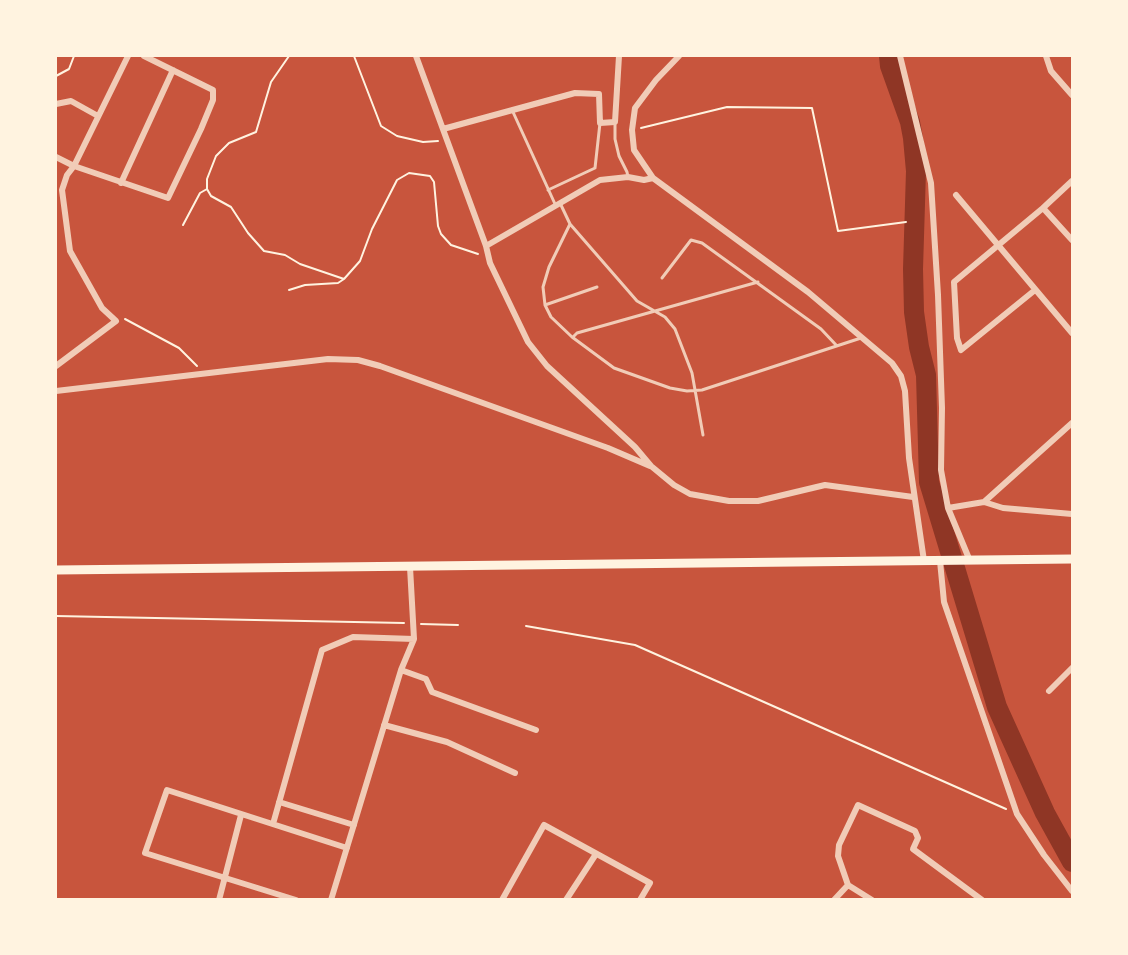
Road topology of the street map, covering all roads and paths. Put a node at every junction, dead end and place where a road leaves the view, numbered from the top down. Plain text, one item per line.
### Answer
1 (74, 56) edge
2 (128, 56) edge
3 (144, 56) edge
4 (289, 56) edge
5 (354, 56) edge
6 (416, 56) edge
7 (619, 56) edge
8 (679, 56) edge
9 (900, 56) edge
10 (1046, 56) edge
11 (173, 70) junction
12 (56, 76) edge
13 (1072, 95) edge
14 (56, 104) edge
15 (512, 110) junction
16 (98, 116) junction
17 (600, 123) junction
18 (615, 123) junction
19 (443, 129) junction
20 (632, 130) junction
21 (447, 140) junction
22 (56, 157) edge
23 (74, 166) junction
24 (628, 177) junction
25 (653, 178) junction
26 (1072, 180) edge
27 (121, 183) junction
28 (207, 189) junction
29 (548, 190) junction
30 (956, 195) dead end
31 (557, 205) junction
32 (1043, 208) junction
33 (906, 222) dead end
34 (570, 224) junction
35 (183, 225) dead end
36 (1072, 240) edge
37 (999, 244) junction
38 (486, 246) junction
39 (490, 263) junction
40 (662, 278) dead end
41 (344, 279) junction
42 (758, 282) junction
43 (597, 287) dead end
44 (289, 290) dead end
45 (1035, 290) junction
46 (545, 305) junction
47 (654, 312) junction
48 (116, 321) junction
49 (1072, 333) edge
50 (572, 337) junction
51 (863, 337) junction
52 (837, 346) junction
53 (56, 366) edge
54 (206, 374) junction
55 (695, 390) junction
56 (56, 391) edge
57 (1072, 423) edge
58 (703, 435) dead end
59 (651, 466) junction
60 (913, 497) junction
61 (984, 502) junction
62 (948, 508) junction
63 (1072, 514) edge
64 (1072, 559) edge
65 (924, 561) junction
66 (943, 561) junction
67 (967, 561) junction
68 (410, 567) junction
69 (56, 570) edge
70 (56, 616) edge
71 (414, 624) junction
72 (458, 625) dead end
73 (526, 626) dead end
74 (414, 639) junction
75 (1072, 668) edge
76 (401, 670) junction
77 (1049, 691) dead end
78 (384, 725) junction
79 (536, 730) dead end
80 (514, 773) dead end
81 (279, 802) junction
82 (1017, 814) junction
83 (241, 815) junction
84 (273, 824) junction
85 (354, 825) junction
86 (347, 848) junction
87 (596, 855) junction
88 (224, 877) junction
89 (848, 885) junction
90 (1072, 891) edge
91 (219, 900) edge
92 (296, 900) edge
93 (331, 900) edge
94 (502, 900) edge
95 (566, 900) edge
96 (639, 900) edge
97 (834, 900) edge
98 (872, 900) edge
99 (982, 900) edge

1 - 12 path
2 - 16 street
3 - 11 street
4 - 28 path
5 - 21 path
6 - 19 street
7 - 18 street
8 - 20 street
9 - 62 street
10 - 13 street
11 - 27 street
11 - 27 street
14 - 16 street
15 - 17 street
15 - 19 street
15 - 29 lane
16 - 23 street
17 - 18 street
17 - 29 lane
18 - 24 lane
19 - 21 street
20 - 25 street
20 - 33 path
21 - 38 street
22 - 23 street
23 - 27 street
23 - 48 street
24 - 25 street
24 - 31 street
25 - 51 street
26 - 32 street
28 - 35 path
28 - 41 path
29 - 31 lane
30 - 37 street
31 - 34 lane
31 - 38 street
32 - 36 street
32 - 37 street
34 - 46 lane
34 - 47 lane
37 - 45 street
37 - 45 street
38 - 39 street
39 - 41 path
39 - 59 street
40 - 42 lane
41 - 44 path
42 - 47 lane
42 - 52 lane
43 - 46 lane
45 - 49 street
46 - 50 lane
47 - 50 lane
47 - 55 lane
48 - 53 street
48 - 54 path
50 - 55 lane
51 - 52 lane
51 - 60 street
52 - 55 lane
54 - 56 street
54 - 59 street
55 - 58 lane
57 - 61 street
59 - 60 street
60 - 65 street
61 - 62 street
61 - 63 street
62 - 67 street
64 - 67 main road
65 - 66 main road
65 - 68 main road
66 - 67 main road
66 - 82 street
68 - 69 main road
68 - 71 street
70 - 71 path
71 - 72 path
71 - 74 street
73 - 82 path
74 - 76 street
74 - 81 street
75 - 77 street
76 - 78 street
76 - 79 street
78 - 80 street
78 - 85 street
81 - 84 street
81 - 85 street
82 - 90 street
83 - 84 street
83 - 88 street
83 - 88 street
84 - 86 street
85 - 86 street
86 - 93 street
87 - 94 street
87 - 95 street
87 - 96 street
88 - 91 street
88 - 92 street
89 - 97 street
89 - 98 street
89 - 99 street

